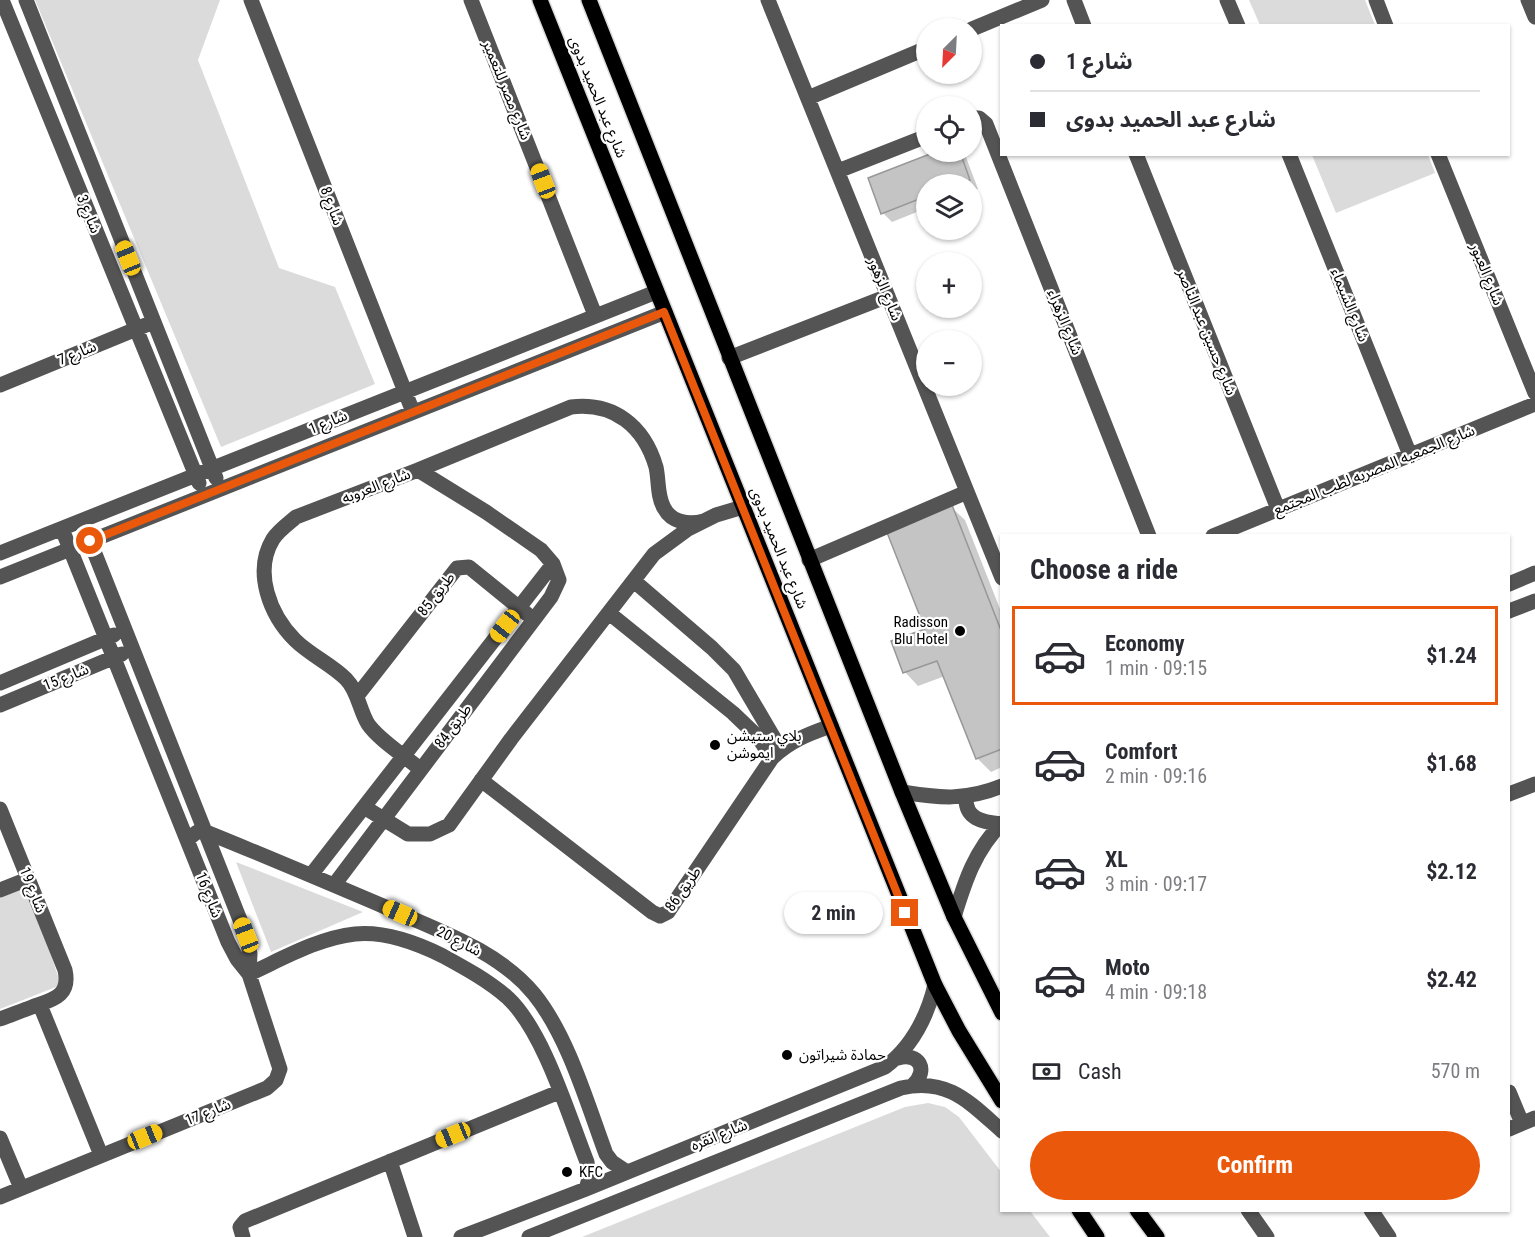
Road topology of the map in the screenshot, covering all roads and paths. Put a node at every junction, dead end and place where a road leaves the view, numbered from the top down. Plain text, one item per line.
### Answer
1 (2, 0) edge
2 (26, 0) edge
3 (251, 0) edge
4 (471, 0) edge
5 (540, 0) edge
6 (589, 0) edge
7 (768, 0) edge
8 (1042, 0) edge
9 (1074, 0) edge
10 (1227, 0) edge
11 (1376, 0) edge
12 (1528, 0) edge
13 (1535, 17) edge
14 (1083, 24) edge
15 (1237, 24) edge
16 (1385, 24) edge
17 (982, 25) edge
18 (916, 53) edge
19 (808, 98) junction
20 (982, 121) edge
21 (916, 140) edge
22 (1137, 156) edge
23 (1290, 156) edge
24 (1439, 156) edge
25 (837, 171) junction
26 (656, 291) junction
27 (888, 296) junction
28 (664, 312) junction
29 (595, 315) junction
30 (154, 322) junction
31 (136, 329) junction
32 (729, 358) junction
33 (0, 384) edge
34 (404, 392) junction
35 (1535, 393) edge
36 (1535, 404) edge
37 (413, 412) junction
38 (1410, 455) junction
39 (212, 469) junction
40 (418, 470) junction
41 (196, 475) junction
42 (220, 489) junction
43 (967, 492) junction
44 (204, 495) junction
45 (743, 507) junction
46 (1278, 509) junction
47 (82, 521) junction
48 (704, 521) junction
49 (62, 529) junction
50 (1235, 531) edge
51 (1148, 534) edge
52 (1219, 534) edge
53 (90, 541) junction
54 (70, 549) junction
55 (0, 553) edge
56 (809, 560) junction
57 (553, 564) junction
58 (1000, 573) edge
59 (1535, 573) edge
60 (0, 577) edge
61 (634, 581) junction
62 (1510, 584) edge
63 (1535, 601) edge
64 (519, 608) junction
65 (1510, 611) edge
66 (609, 613) junction
67 (534, 619) junction
68 (125, 631) junction
69 (106, 639) junction
70 (133, 650) junction
71 (113, 658) junction
72 (0, 683) edge
73 (357, 696) junction
74 (0, 705) edge
75 (831, 726) junction
76 (777, 754) junction
77 (404, 756) junction
78 (420, 769) junction
79 (481, 780) junction
80 (1535, 784) edge
81 (1000, 787) edge
82 (902, 792) junction
83 (1510, 794) edge
84 (966, 797) junction
85 (364, 807) junction
86 (0, 809) edge
87 (382, 819) junction
88 (1000, 824) edge
89 (1000, 825) edge
90 (206, 832) junction
91 (187, 840) junction
92 (311, 875) junction
93 (28, 879) junction
94 (334, 885) junction
95 (0, 890) edge
96 (954, 917) junction
97 (443, 932) junction
98 (434, 952) junction
99 (249, 974) junction
100 (935, 985) junction
101 (40, 1005) junction
102 (1000, 1009) edge
103 (0, 1019) edge
104 (898, 1058) junction
105 (913, 1085) junction
106 (559, 1092) junction
107 (1510, 1094) edge
108 (1000, 1098) edge
109 (1522, 1123) edge
110 (1000, 1129) edge
111 (0, 1138) edge
112 (101, 1155) junction
113 (390, 1161) junction
114 (627, 1172) junction
115 (21, 1188) junction
116 (586, 1189) junction
117 (0, 1197) edge
118 (1080, 1212) edge
119 (1138, 1212) edge
120 (1249, 1212) edge
121 (1372, 1212) edge
122 (243, 1237) edge
123 (415, 1237) edge
124 (461, 1237) edge
125 (529, 1237) edge
126 (1097, 1237) edge
127 (1157, 1237) edge
128 (1267, 1237) edge
129 (1389, 1237) edge

1 - 31 street, شارع 3
2 - 30 street, شارع 3
3 - 34 street, شارع 8
4 - 29 street, شارع مصر للتعمير
5 - 26 main road, شارع عبد الحميد بدوى
6 - 32 main road, شارع عبد الحميد بدوى
7 - 19 street, شارع الزهور
8 - 17 street
9 - 14 street
10 - 15 street
11 - 16 street
12 - 13 street
18 - 19 street
19 - 25 street, شارع الزهور
20 - 51 street, شارع الزهراء
21 - 25 street
22 - 46 street, شارع حسين عبد الناصر
23 - 38 street, شارع الشيماء
24 - 35 street, شارع العبور
25 - 27 street, شارع الزهور
26 - 28 main road, شارع عبد الحميد بدوى
26 - 29 street, شارع 1
27 - 32 street
27 - 43 street, شارع الزهور
28 - 37 street, شارع 1
28 - 45 main road, شارع عبد الحميد بدوى
29 - 34 street, شارع 1
30 - 31 street, شارع 7
30 - 39 street, شارع 3
31 - 33 street, شارع 7
31 - 41 street, شارع 3
32 - 56 main road, شارع عبد الحميد بدوى
34 - 37 street, شارع 8
34 - 39 street, شارع 1
36 - 38 street, شارع الجمعيه المصريه لطب المجتمع
37 - 42 street, شارع 1
38 - 46 street, شارع الجمعيه المصريه لطب المجتمع
39 - 41 street, شارع 1
39 - 42 street, شارع 3
40 - 48 street, شارع العروبه
40 - 57 street
40 - 73 street, شارع العروبه
41 - 44 street, شارع 3
41 - 47 street, شارع 1
42 - 44 street, شارع 1
43 - 56 street
43 - 58 street, شارع الزهور
44 - 53 street, شارع 1
45 - 48 street
45 - 75 main road, شارع عبد الحميد بدوى
46 - 50 street, شارع الجمعيه المصريه لطب المجتمع
47 - 49 street, شارع 1
47 - 53 street, شارع 16
48 - 61 street
49 - 54 street, شارع 16
49 - 55 street, شارع 1
50 - 52 street, شارع الجمعيه المصريه لطب المجتمع
53 - 54 street, شارع 1
53 - 68 street, شارع 16
54 - 60 street, شارع 1
54 - 69 street, شارع 16
56 - 82 main road, شارع عبد الحميد بدوى
57 - 64 street, طريق 84
57 - 67 street, طريق 84
59 - 62 street
61 - 66 street
61 - 76 street
63 - 65 street
64 - 67 street, طريق 85
64 - 73 street, طريق 85
64 - 77 street, طريق 84
66 - 76 street
66 - 79 street
67 - 78 street, طريق 84
68 - 69 street, شارع 15
68 - 70 street, شارع 16
69 - 71 street, شارع 16
69 - 72 street, شارع 15
70 - 71 street, شارع 15
70 - 90 street, شارع 16
71 - 74 street, شارع 15
71 - 91 street, شارع 16
73 - 77 street, شارع العروبه
75 - 76 street, طريق 86
75 - 100 main road, شارع عبد الحميد بدوى
76 - 79 street, طريق 86
77 - 78 street, شارع العروبه
77 - 85 street, طريق 84
78 - 87 street, طريق 84
79 - 87 street
80 - 83 street
81 - 84 street
82 - 84 street
82 - 96 main road, شارع عبد الحميد بدوى
84 - 88 street
85 - 87 street
85 - 92 street, طريق 84
86 - 93 street, شارع 19
87 - 94 street, طريق 84
89 - 96 street
90 - 91 street
90 - 92 street, شارع 20
90 - 99 street, شارع 16
91 - 99 street, شارع 16
92 - 94 street, شارع 20
93 - 95 street
93 - 101 street, شارع 19
94 - 97 street, شارع 20
96 - 102 main road, شارع عبد الحميد بدوى
97 - 98 street
97 - 114 street, شارع 20
98 - 99 street, شارع 20
98 - 106 street, شارع 20
99 - 112 street, شارع 17
100 - 104 street, شارع انقره
100 - 108 main road, شارع عبد الحميد بدوى
101 - 103 street
101 - 112 street
104 - 105 street
104 - 114 street, شارع انقره
105 - 110 street, شارع انقره
105 - 125 street, شارع انقره
106 - 113 street
106 - 116 street, شارع 20
107 - 109 street
111 - 115 street
112 - 115 street, شارع 17
113 - 122 street
113 - 123 street
114 - 116 street, شارع انقره
115 - 117 street, شارع 17
116 - 124 street, شارع انقره
118 - 126 main road
119 - 127 main road
120 - 128 street
121 - 129 street

